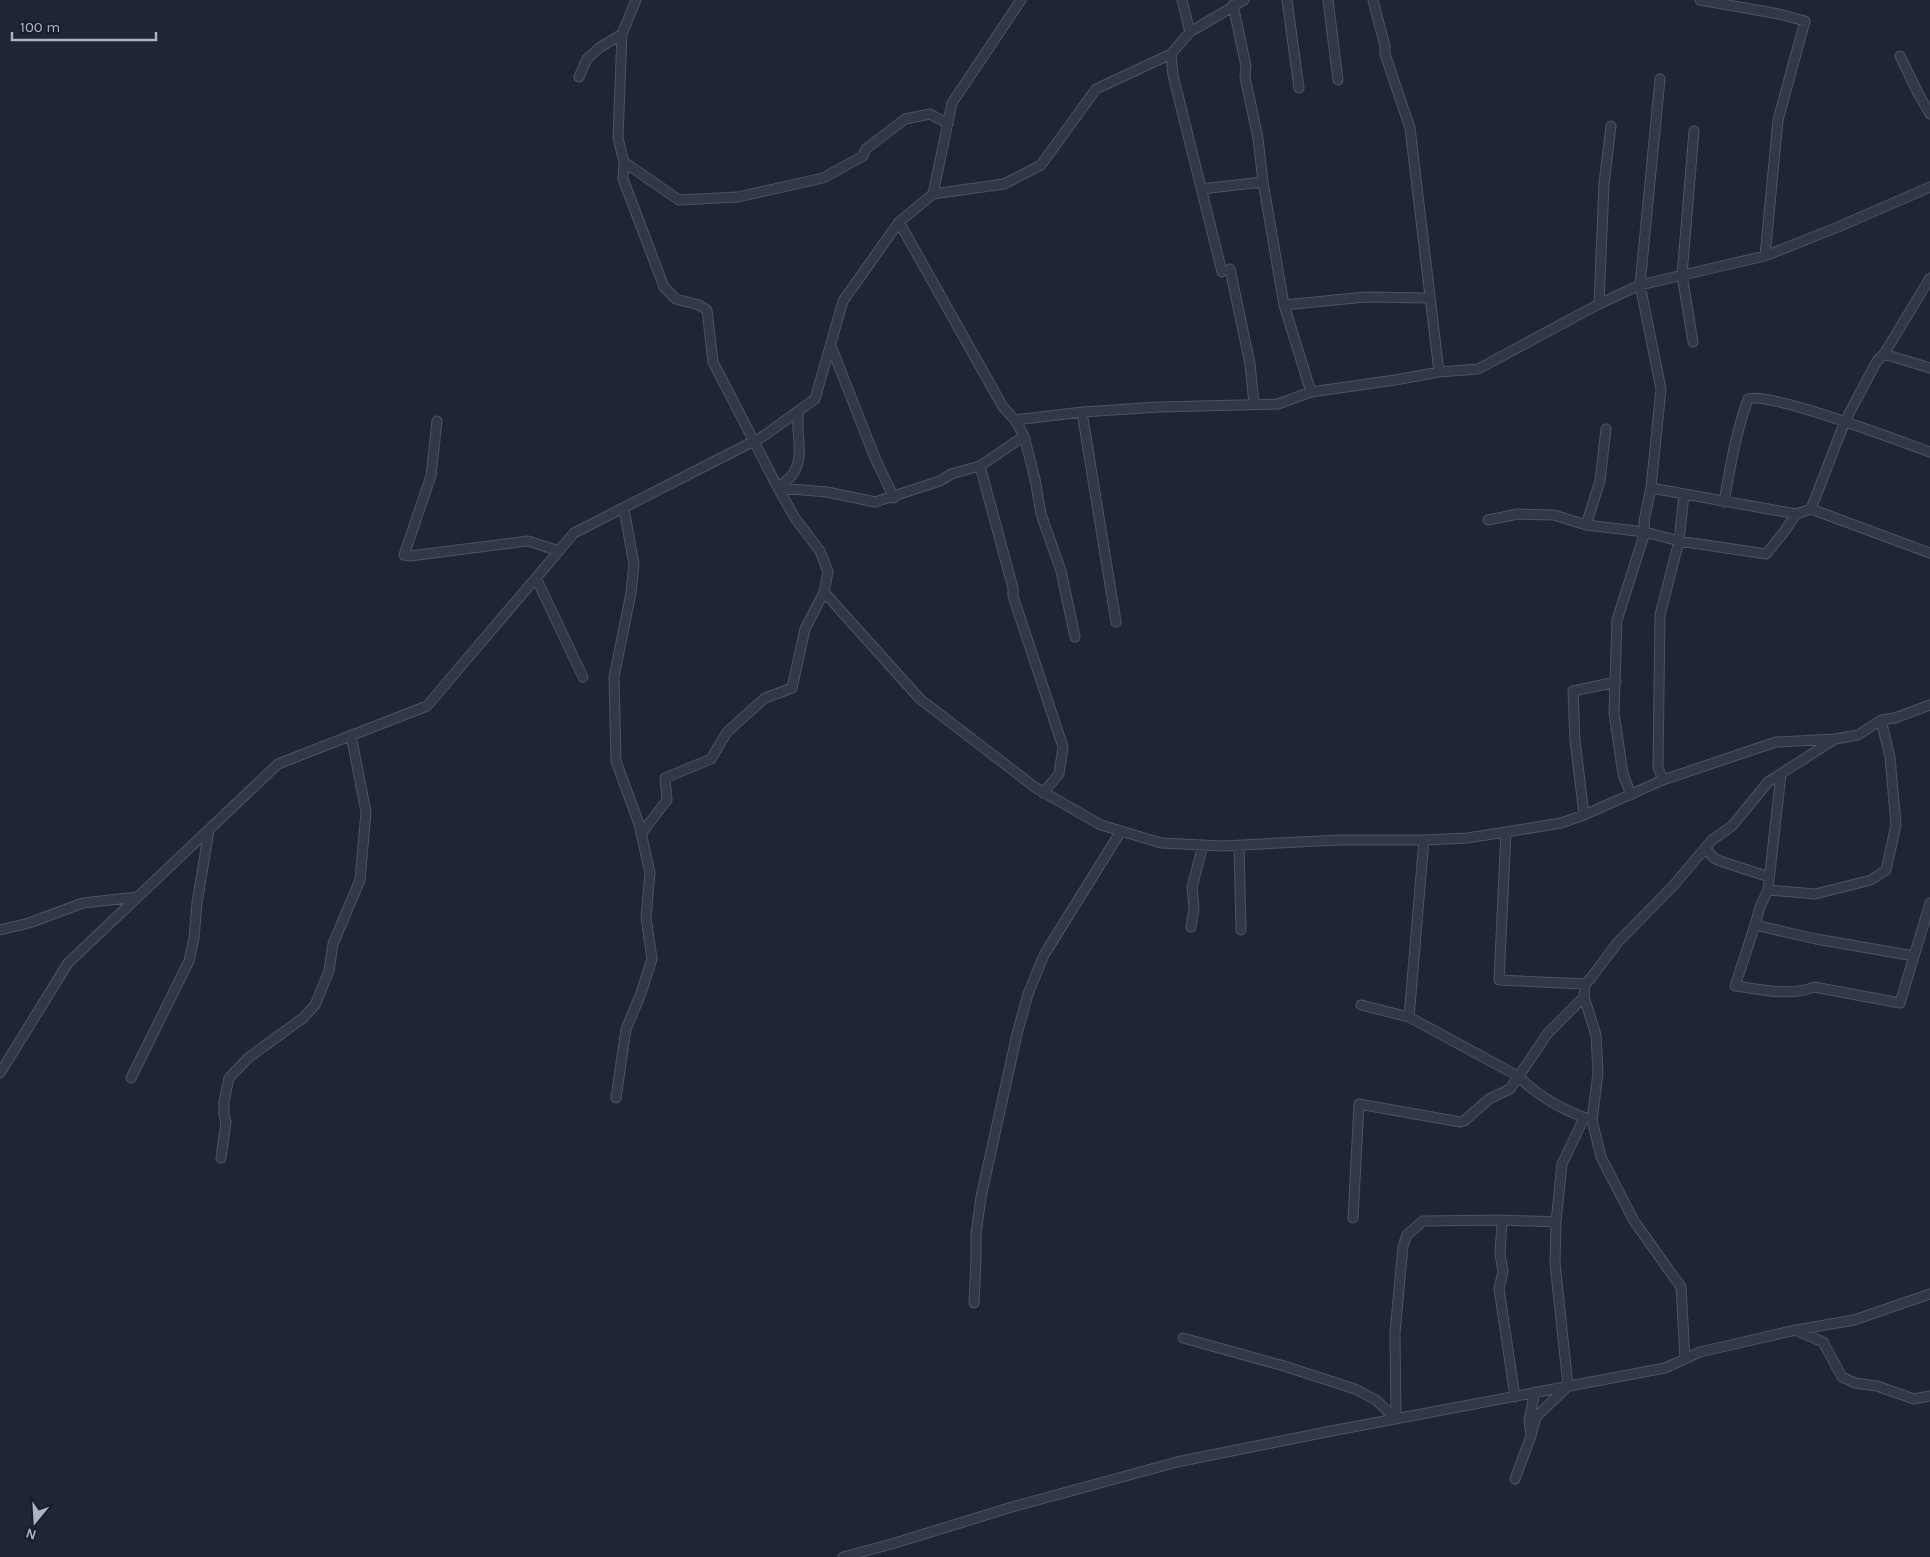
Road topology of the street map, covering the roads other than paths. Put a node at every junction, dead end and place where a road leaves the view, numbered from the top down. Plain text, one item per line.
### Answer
1 (636, 0) edge
2 (1021, 0) edge
3 (1182, 0) edge
4 (1244, 0) edge
5 (1287, 0) edge
6 (1328, 0) edge
7 (1373, 0) edge
8 (1700, 0) edge
9 (1233, 5) junction
10 (1190, 32) junction
11 (622, 34) junction
12 (1171, 54) junction
13 (1900, 56) dead end
14 (579, 77) dead end
15 (1660, 79) dead end
16 (1338, 80) dead end
17 (1298, 88) dead end
18 (1930, 114) edge
19 (948, 124) junction
20 (1611, 126) dead end
21 (1694, 131) dead end
22 (624, 162) junction
23 (1263, 182) junction
24 (1930, 188) edge
25 (1201, 189) junction
26 (933, 194) junction
27 (900, 222) junction
28 (1765, 256) junction
29 (1682, 275) junction
30 (1930, 278) edge
31 (1640, 285) junction
32 (1430, 298) junction
33 (1599, 304) junction
34 (1284, 305) junction
35 (1693, 342) dead end
36 (831, 346) junction
37 (1884, 354) junction
38 (1930, 368) edge
39 (1439, 372) junction
40 (1310, 392) junction
41 (1254, 404) junction
42 (799, 411) junction
43 (1082, 412) junction
44 (1014, 420) junction
45 (437, 421) dead end
46 (1845, 421) junction
47 (1606, 429) dead end
48 (1024, 436) junction
49 (753, 442) junction
50 (1930, 452) edge
51 (980, 466) junction
52 (778, 488) junction
53 (1650, 488) junction
54 (1684, 494) junction
55 (894, 498) junction
56 (1724, 502) junction
57 (624, 508) junction
58 (1811, 509) junction
59 (1796, 514) junction
60 (1488, 520) dead end
61 (1586, 525) junction
62 (1645, 532) junction
63 (1679, 541) junction
64 (559, 551) junction
65 (1930, 553) edge
66 (536, 578) junction
67 (824, 592) junction
68 (1116, 622) dead end
69 (1075, 638) dead end
70 (582, 677) dead end
71 (1616, 682) junction
72 (1930, 705) edge
73 (1882, 720) junction
74 (351, 735) junction
75 (1834, 739) junction
76 (1781, 774) junction
77 (1663, 780) junction
78 (1043, 793) junction
79 (1631, 795) junction
80 (1584, 816) junction
81 (209, 829) junction
82 (1121, 830) junction
83 (1506, 832) junction
84 (641, 834) junction
85 (1424, 840) junction
86 (1204, 846) junction
87 (1239, 846) junction
88 (1705, 848) junction
89 (1769, 878) junction
90 (1768, 890) junction
91 (138, 897) junction
92 (1930, 903) edge
93 (1755, 925) junction
94 (1192, 926) dead end
95 (0, 930) edge
96 (1241, 930) dead end
97 (1914, 956) junction
98 (1585, 984) junction
99 (1584, 997) junction
100 (1362, 1004) dead end
101 (1409, 1018) junction
102 (0, 1073) edge
103 (1518, 1076) junction
104 (131, 1078) dead end
105 (616, 1098) dead end
106 (1588, 1119) junction
107 (221, 1158) dead end
108 (1353, 1218) dead end
109 (1502, 1220) junction
110 (1556, 1222) junction
111 (1930, 1294) edge
112 (974, 1303) dead end
113 (1795, 1330) junction
114 (1183, 1338) dead end
115 (1685, 1359) junction
116 (1568, 1386) junction
117 (1535, 1392) junction
118 (1515, 1396) junction
119 (1930, 1396) edge
120 (1396, 1418) junction
121 (1531, 1436) junction
122 (1515, 1479) dead end
123 (843, 1557) edge

1 - 11 street
2 - 19 street
3 - 10 street
4 - 9 street
5 - 17 street
6 - 16 street
7 - 32 street
8 - 28 street
9 - 10 street
9 - 23 street
10 - 12 street
11 - 14 street
11 - 22 street
12 - 25 street
12 - 26 street
13 - 18 street
15 - 31 street
19 - 22 street
19 - 26 street
20 - 33 street
21 - 29 street
22 - 49 street
23 - 25 street
23 - 34 street
24 - 28 street
25 - 41 street
26 - 27 street
27 - 36 street
27 - 44 street
28 - 29 street
29 - 31 street
29 - 35 street
30 - 37 street
31 - 33 street
31 - 53 street
32 - 34 street
32 - 39 street
33 - 39 street
34 - 40 street
36 - 42 street
36 - 55 street
37 - 38 street
37 - 46 street
39 - 40 street
40 - 41 street
41 - 43 street
42 - 49 street
42 - 52 street
43 - 44 street
43 - 68 street
44 - 48 street
45 - 64 street
46 - 50 street
46 - 56 street
46 - 58 street
47 - 61 street
48 - 51 street
48 - 69 street
49 - 52 street
49 - 57 street
51 - 55 street
51 - 78 street
52 - 55 street
52 - 67 street
53 - 54 street
53 - 62 street
54 - 56 street
54 - 63 street
56 - 59 street
57 - 64 street
57 - 84 street
58 - 59 street
58 - 65 street
59 - 63 street
60 - 61 street
61 - 62 street
62 - 63 street
62 - 71 street
63 - 77 street
64 - 66 street
66 - 70 street
66 - 74 street
67 - 78 street
67 - 84 street
71 - 79 street
71 - 80 street
72 - 73 street
73 - 75 street
73 - 90 street
74 - 81 street
74 - 107 street
75 - 76 street
75 - 77 street
76 - 88 street
76 - 89 street
77 - 79 street
78 - 82 street
79 - 80 street
80 - 83 street
81 - 91 street
81 - 104 street
82 - 86 street
82 - 112 street
83 - 85 street
83 - 98 street
84 - 105 street
85 - 87 street
85 - 101 street
86 - 87 street
86 - 94 street
87 - 96 street
88 - 89 street
88 - 98 street
89 - 90 street
90 - 93 street
91 - 95 street
91 - 102 street
92 - 97 street
93 - 97 street
93 - 97 street
98 - 99 street
99 - 103 street
99 - 106 street
100 - 101 street
101 - 103 street
103 - 106 street
103 - 108 street
106 - 110 street
106 - 115 street
109 - 110 street
109 - 118 street
109 - 120 street
110 - 116 street
111 - 113 street
113 - 115 street
113 - 119 street
114 - 120 street
115 - 116 street
116 - 117 street
116 - 121 street
117 - 118 street
117 - 121 street
118 - 120 street
120 - 123 street
121 - 122 street

